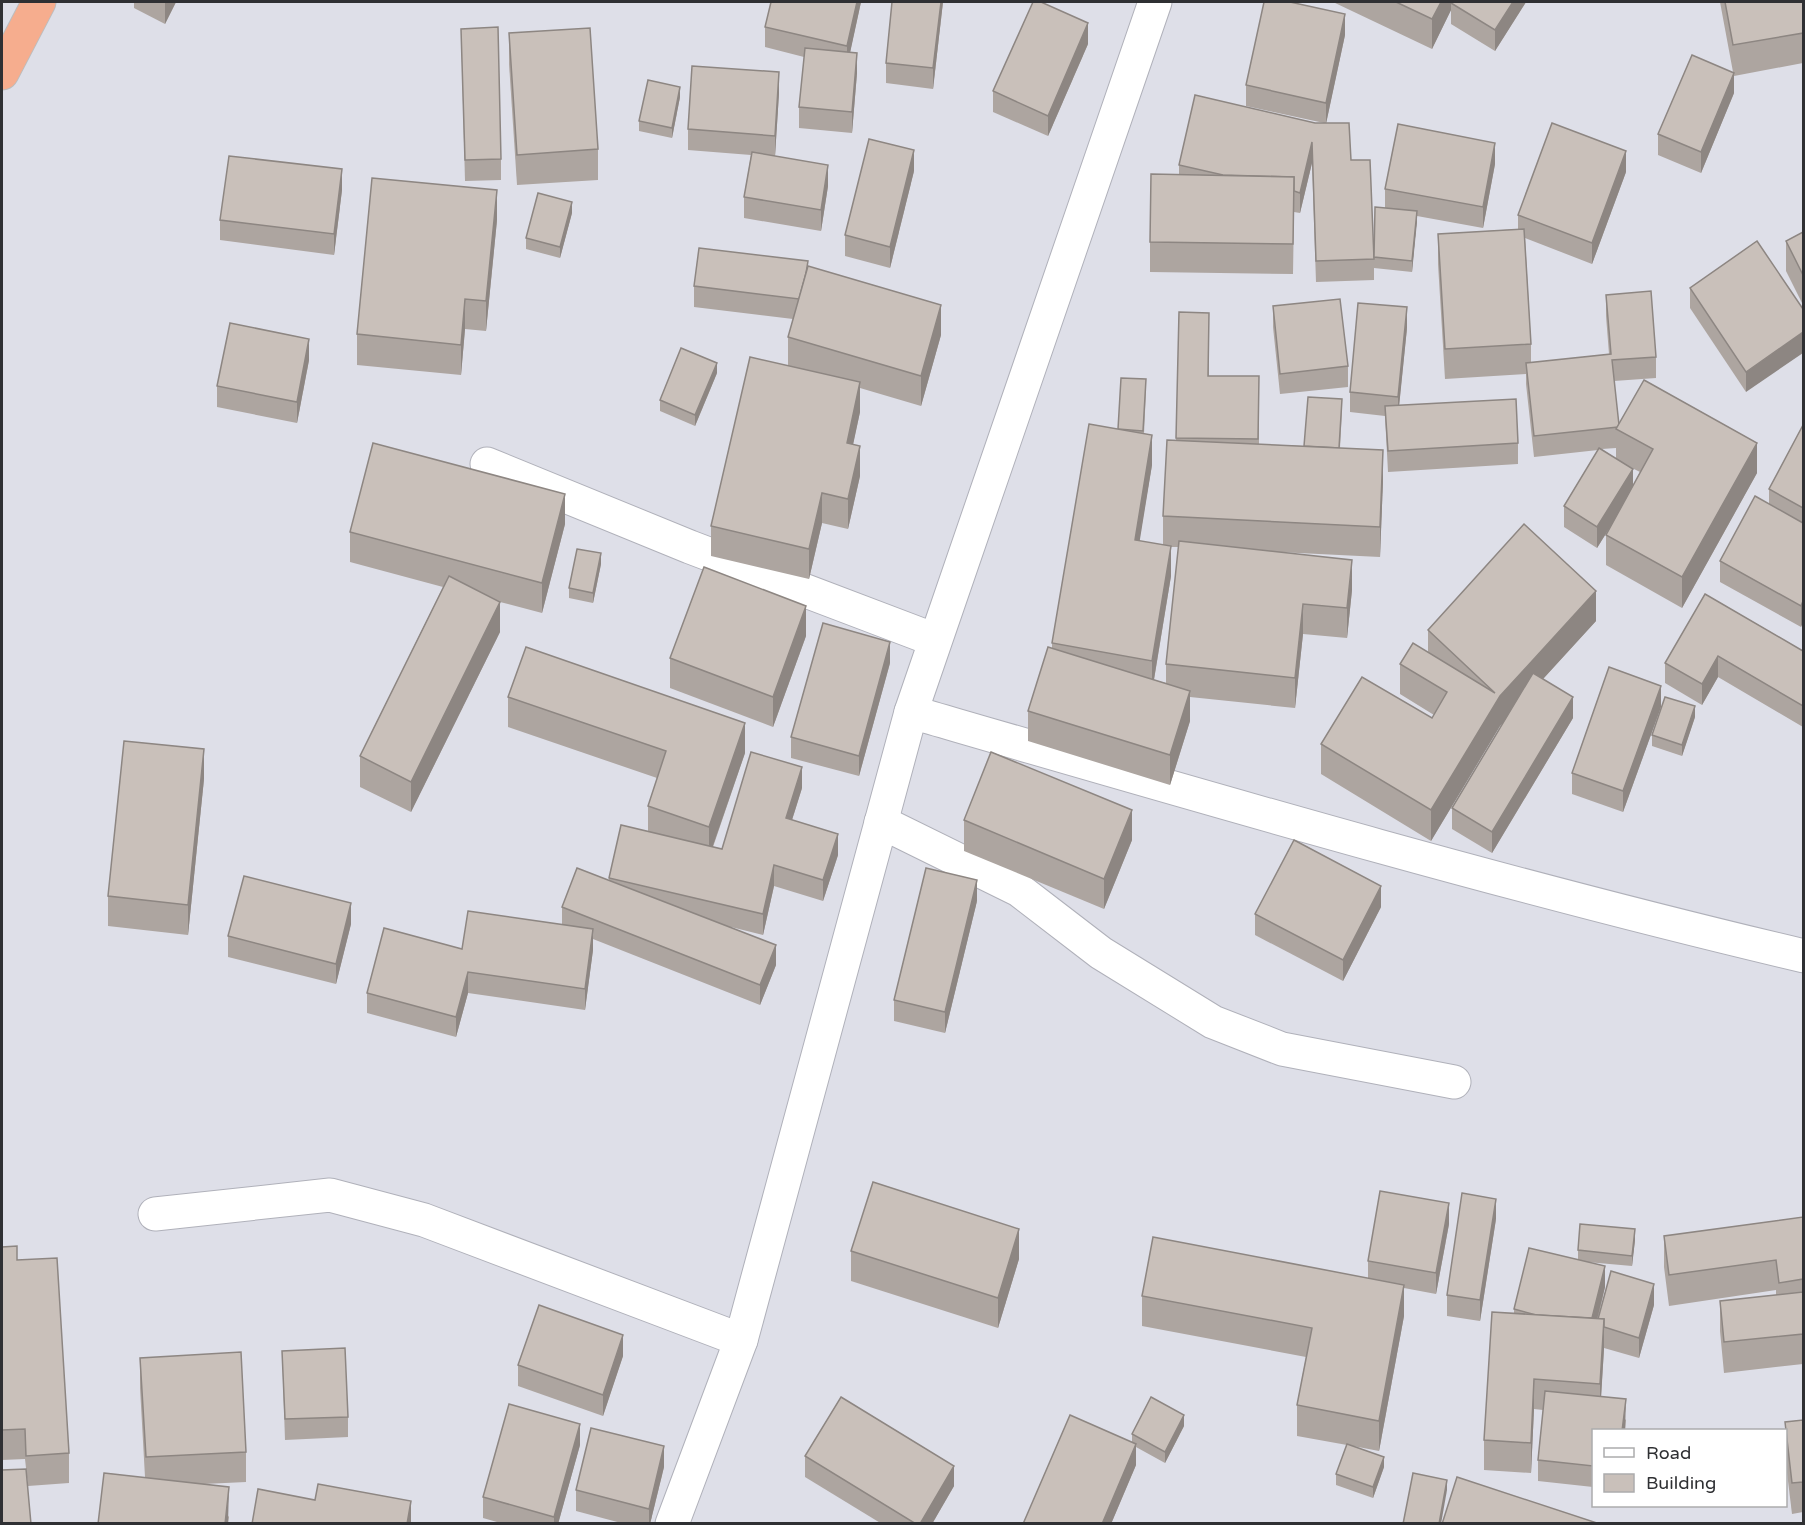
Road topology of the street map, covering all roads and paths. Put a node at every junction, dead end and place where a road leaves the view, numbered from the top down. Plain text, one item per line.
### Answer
1 (39, 2) edge
2 (1155, 2) edge
3 (2, 72) edge
4 (487, 464) dead end
5 (935, 640) junction
6 (911, 712) junction
7 (881, 822) junction
8 (1803, 956) edge
9 (1454, 1082) dead end
10 (155, 1215) dead end
11 (741, 1340) junction
12 (672, 1524) edge

1 - 3 highway
2 - 5 street
4 - 5 street
5 - 6 street
6 - 7 street
6 - 8 street
7 - 9 street
7 - 11 street
10 - 11 street
11 - 12 street

